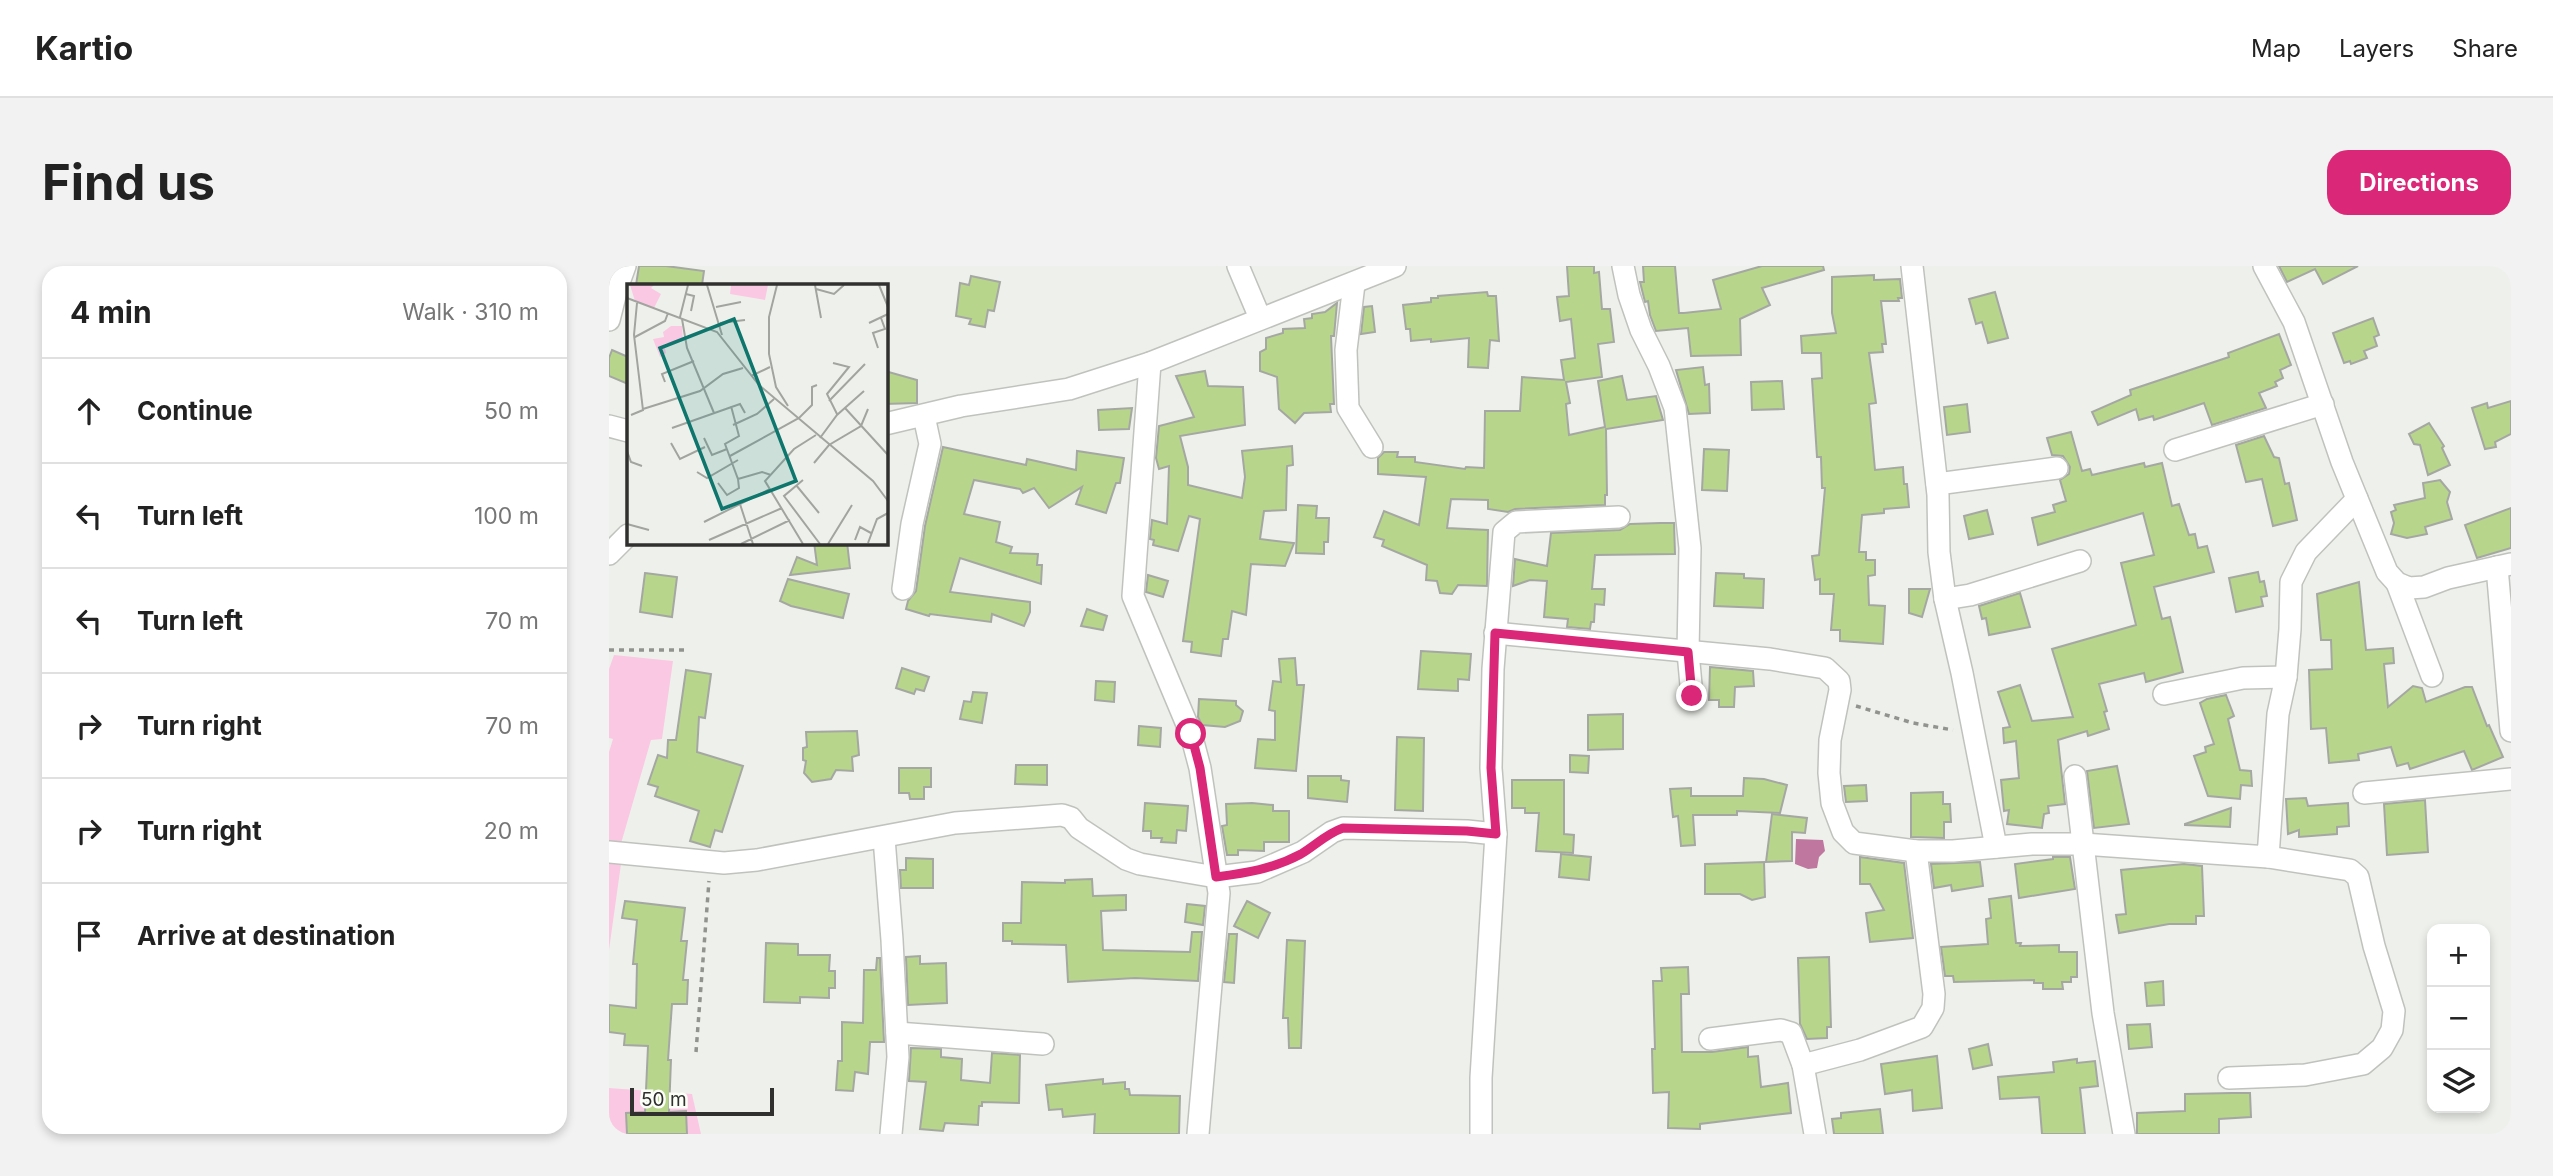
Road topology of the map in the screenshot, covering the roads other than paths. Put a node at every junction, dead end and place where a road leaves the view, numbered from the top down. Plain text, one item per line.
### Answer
1 (625, 266) edge
2 (1238, 266) edge
3 (1395, 266) edge
4 (1623, 266) edge
5 (1912, 266) edge
6 (2264, 266) edge
7 (1354, 284) junction
8 (1260, 318) junction
9 (609, 320) edge
10 (1150, 363) junction
11 (2323, 404) junction
12 (924, 416) junction
13 (887, 424) edge
14 (609, 426) edge
15 (627, 431) edge
16 (1372, 447) dead end
17 (2175, 450) dead end
18 (2057, 468) dead end
19 (1937, 484) junction
20 (2357, 499) junction
21 (1619, 517) dead end
22 (627, 536) edge
23 (609, 554) edge
24 (2081, 561) dead end
25 (2504, 565) edge
26 (2397, 583) junction
27 (903, 589) dead end
28 (1945, 599) junction
29 (1495, 633) junction
30 (1688, 652) junction
31 (2432, 676) dead end
32 (2286, 677) junction
33 (2164, 694) dead end
34 (1692, 696) dead end
35 (2511, 732) edge
36 (2075, 776) dead end
37 (2511, 779) edge
38 (2364, 793) dead end
39 (1496, 834) junction
40 (884, 838) junction
41 (2083, 844) junction
42 (1996, 847) junction
43 (1916, 851) junction
44 (609, 852) edge
45 (2268, 857) junction
46 (1216, 877) junction
47 (897, 1033) junction
48 (1710, 1039) dead end
49 (1043, 1044) dead end
50 (1803, 1065) junction
51 (2229, 1078) dead end
52 (891, 1134) edge
53 (1198, 1134) edge
54 (1481, 1134) edge
55 (1815, 1134) edge
56 (2124, 1134) edge

1 - 9 street
2 - 8 street
3 - 7 street
4 - 30 street
5 - 19 street
6 - 11 street
7 - 8 street
7 - 16 street
8 - 10 street
10 - 12 street
10 - 46 street
11 - 17 street
11 - 20 street
12 - 13 street
12 - 27 street
14 - 15 street
18 - 19 street
19 - 28 street
20 - 26 street
20 - 32 street
21 - 29 street
22 - 23 street
24 - 28 street
25 - 26 street
25 - 35 street
26 - 31 street
28 - 42 street
29 - 30 street
29 - 39 street
30 - 34 street
30 - 43 street
32 - 33 street
32 - 45 street
36 - 41 street
37 - 38 street
39 - 46 street
39 - 54 street
40 - 44 street
40 - 46 street
40 - 47 street
41 - 42 street
41 - 45 street
41 - 56 street
42 - 43 street
43 - 50 street
45 - 51 street
46 - 53 street
47 - 49 street
47 - 52 street
48 - 50 street
50 - 55 street

